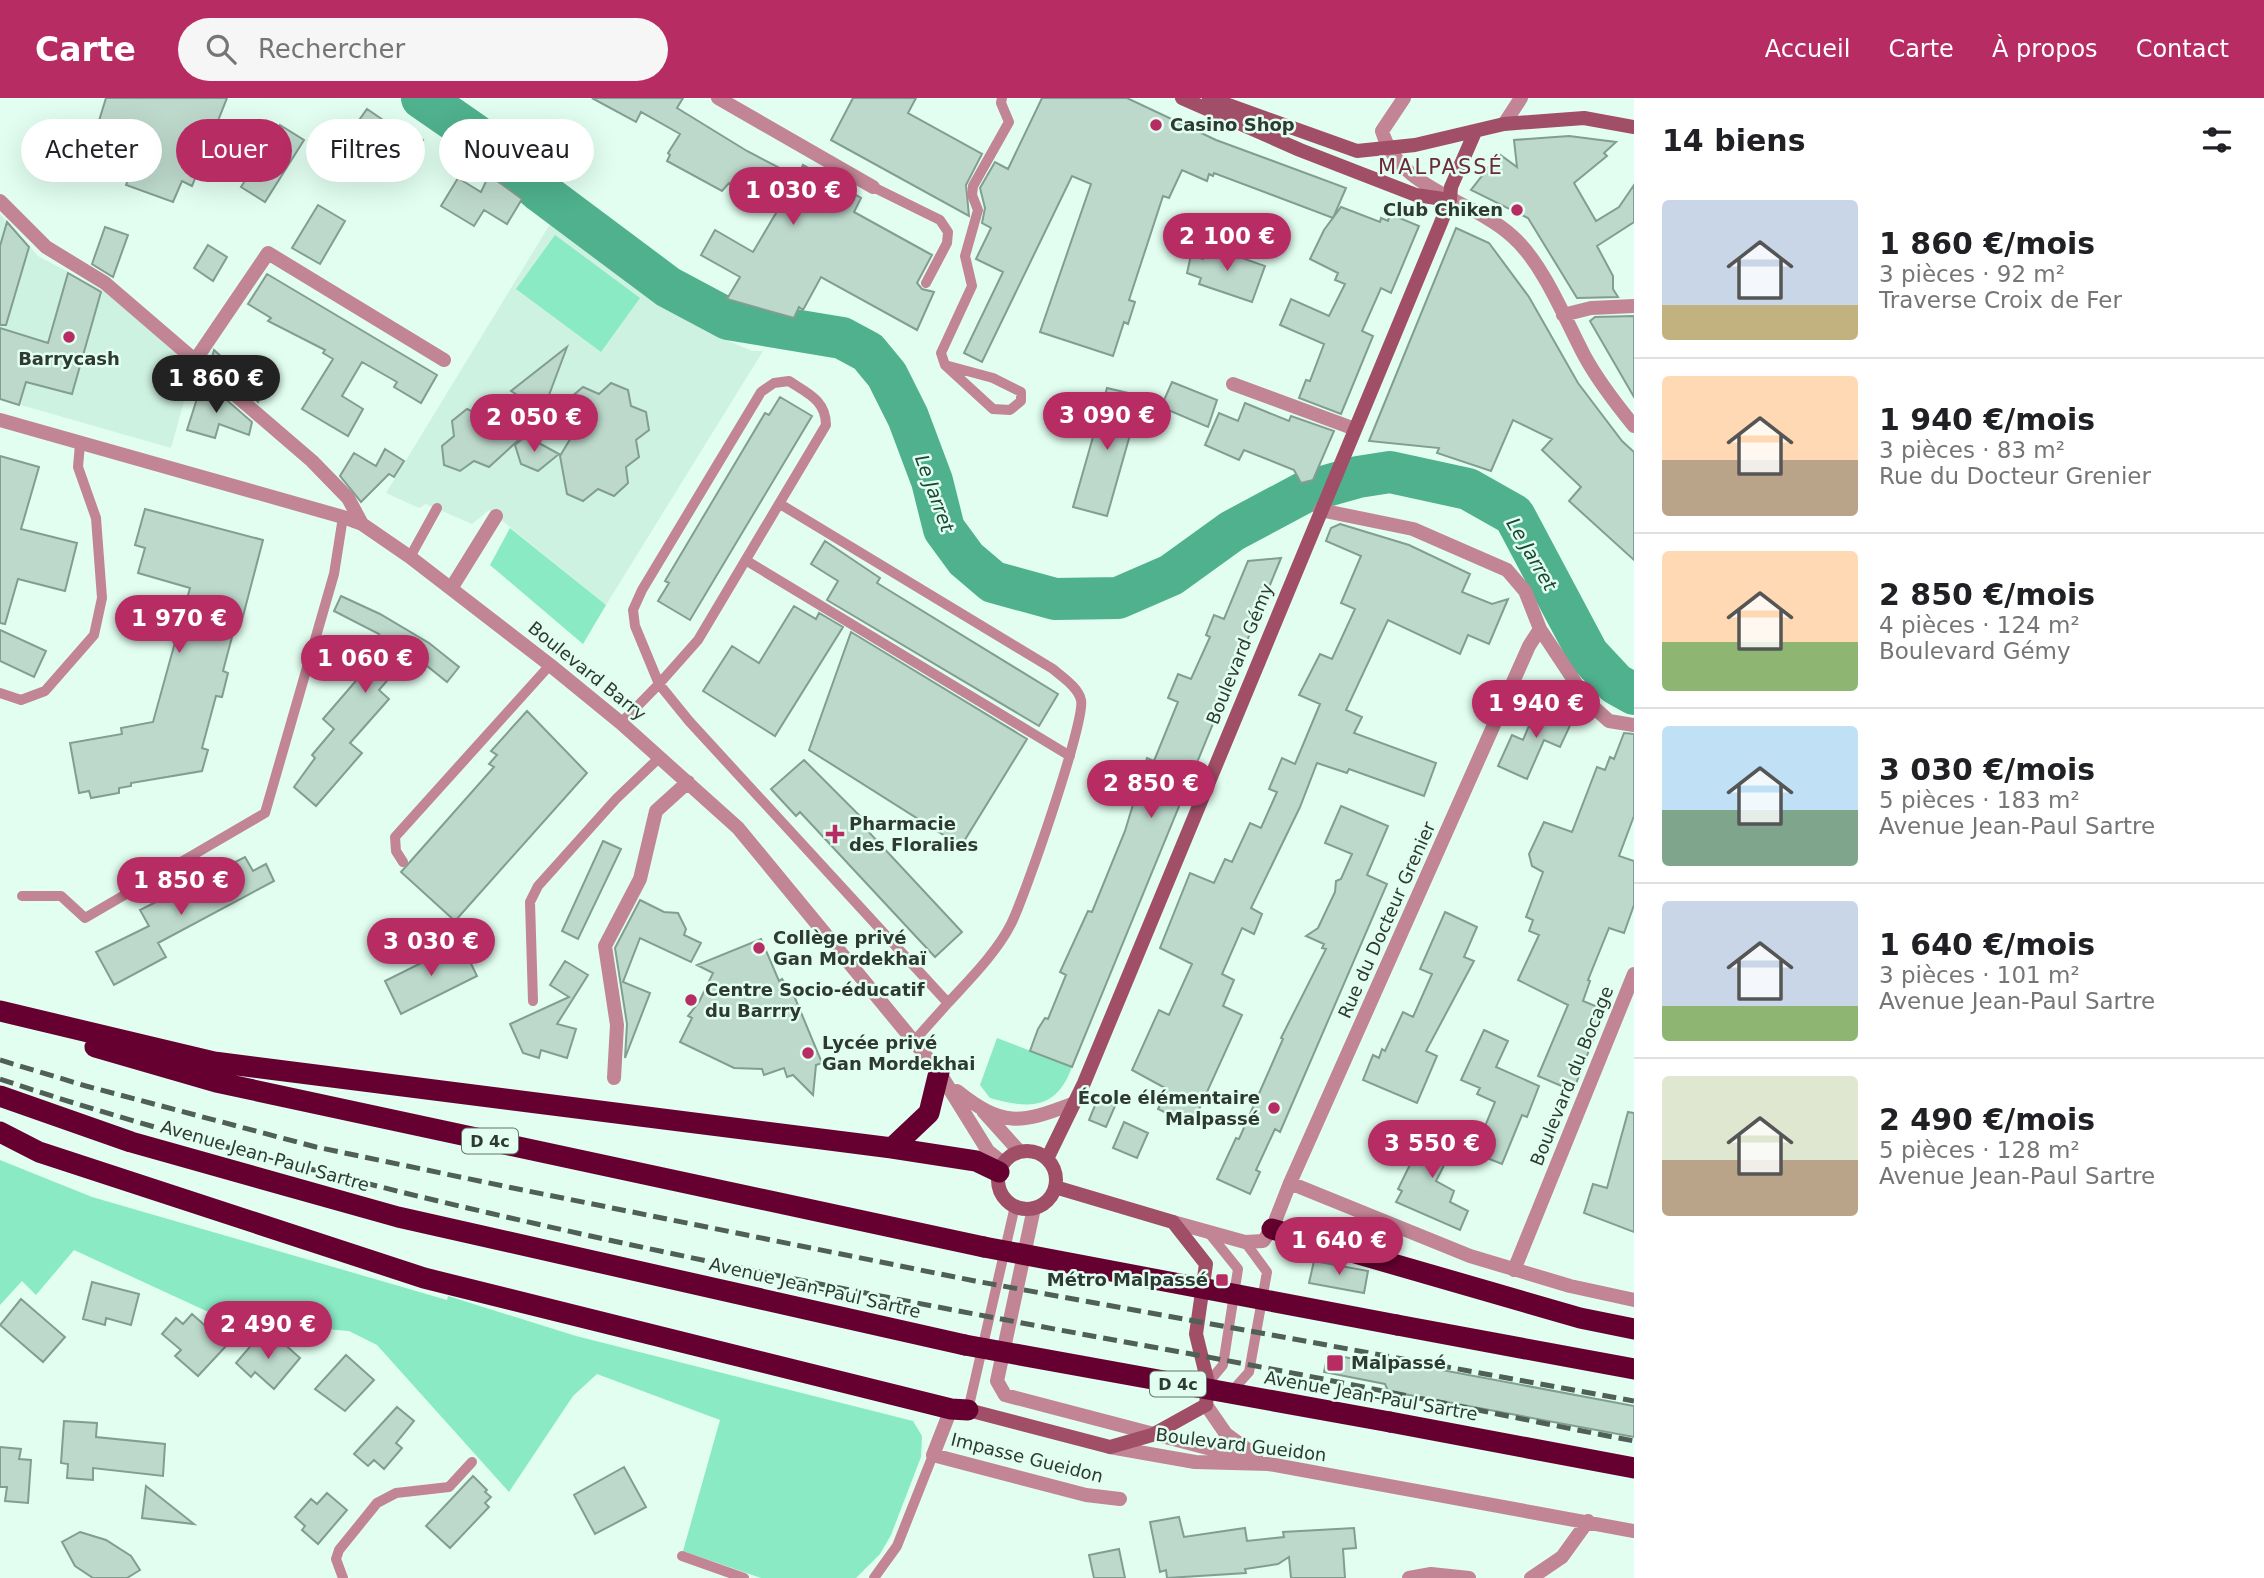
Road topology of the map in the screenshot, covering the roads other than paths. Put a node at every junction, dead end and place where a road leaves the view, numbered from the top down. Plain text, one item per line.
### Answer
1 (718, 98) edge
2 (1002, 98) edge
3 (1182, 98) edge
4 (1209, 98) edge
5 (1404, 98) edge
6 (1521, 98) edge
7 (1504, 124) junction
8 (1634, 127) edge
9 (1475, 132) junction
10 (1387, 149) junction
11 (873, 187) joint
12 (1450, 200) junction
13 (0, 201) edge
14 (926, 283) dead end
15 (1634, 306) edge
16 (1563, 315) junction
17 (196, 359) junction
18 (444, 360) dead end
19 (945, 365) junction
20 (1233, 384) dead end
21 (0, 420) edge
22 (1634, 426) edge
23 (1355, 429) junction
24 (80, 444) junction
25 (780, 504) junction
26 (438, 508) dead end
27 (1320, 510) junction
28 (496, 516) dead end
29 (343, 517) junction
30 (362, 524) junction
31 (410, 556) junction
32 (747, 561) junction
33 (452, 587) junction
34 (1540, 629) junction
35 (550, 665) junction
36 (659, 684) junction
37 (0, 694) edge
38 (621, 723) junction
39 (1634, 725) edge
40 (660, 757) junction
41 (1070, 757) junction
42 (688, 782) junction
43 (403, 862) dead end
44 (22, 896) dead end
45 (1634, 974) edge
46 (533, 1001) dead end
47 (948, 1003) junction
48 (0, 1011) edge
49 (0, 1020) edge
50 (914, 1041) junction
51 (943, 1077) junction
52 (614, 1078) dead end
53 (0, 1096) edge
54 (1072, 1104) junction
55 (983, 1111) junction
56 (0, 1132) edge
57 (892, 1148) junction
58 (1019, 1151) junction
59 (1047, 1159) junction
60 (1001, 1167) junction
61 (1290, 1183) junction
62 (1055, 1187) junction
63 (1015, 1206) junction
64 (1034, 1208) junction
65 (1173, 1222) junction
66 (1272, 1229) junction
67 (1209, 1232) junction
68 (1245, 1242) junction
69 (1514, 1270) junction
70 (1634, 1300) edge
71 (1634, 1329) edge
72 (1634, 1369) edge
73 (1208, 1382) junction
74 (1206, 1405) junction
75 (959, 1409) junction
76 (1152, 1435) junction
77 (1110, 1447) junction
78 (933, 1455) junction
79 (472, 1462) dead end
80 (1269, 1464) junction
81 (1634, 1468) edge
82 (1120, 1499) dead end
83 (1588, 1521) junction
84 (1634, 1531) edge
85 (682, 1556) dead end
86 (343, 1578) edge
87 (744, 1578) edge
88 (874, 1578) edge
89 (1409, 1578) edge
90 (1469, 1578) edge
91 (1531, 1578) edge

1 - 11 street
2 - 19 lane
3 - 12 street
4 - 10 street
5 - 10 street
6 - 7 street
7 - 8 street
7 - 9 street
9 - 10 street
9 - 12 street, Boulevard Gémy
10 - 12 street
11 - 14 lane
12 - 16 street
12 - 23 street, Boulevard Gémy
13 - 17 street
15 - 16 street
16 - 22 street
17 - 18 street
17 - 30 street
19 - 19 lane
20 - 23 street
21 - 24 street, Boulevard Barry
23 - 27 street, Boulevard Gémy
24 - 29 street, Boulevard Barry
24 - 37 lane
25 - 32 lane
25 - 36 lane
25 - 41 lane
26 - 31 lane
27 - 34 street
27 - 54 street, Boulevard Gémy
28 - 33 street
29 - 30 street, Boulevard Barry
29 - 44 lane
30 - 31 street, Boulevard Barry
31 - 33 street, Boulevard Barry
32 - 36 lane
32 - 41 lane
33 - 35 street, Boulevard Barry
34 - 39 street
34 - 61 street, Rue du Docteur Grenier
35 - 38 street, Boulevard Barry
35 - 43 lane
36 - 38 lane
36 - 47 lane
38 - 40 street, Boulevard Barry
40 - 42 street, Boulevard Barry
40 - 46 lane
41 - 47 lane
42 - 50 street, Boulevard Barry
42 - 52 street
45 - 69 street, Boulevard du Bocage
47 - 50 lane
48 - 57 highway
49 - 72 highway, D 4c, bridge
50 - 51 street, Boulevard Barry
51 - 55 street
51 - 57 highway
51 - 60 street, Boulevard Barry
53 - 81 highway, Avenue Jean-Paul Sartre / D 4c, bridge
54 - 55 street
54 - 59 street, Boulevard Gémy
55 - 58 street
56 - 75 highway
57 - 60 highway
58 - 59 street
58 - 60 street
59 - 62 street
60 - 63 street
61 - 66 street, Rue du Docteur Grenier
61 - 69 street
62 - 64 street
62 - 65 street
63 - 64 street
63 - 75 lane
64 - 76 street
65 - 67 street
65 - 73 street
66 - 68 street
66 - 71 highway
67 - 68 street
67 - 73 lane
68 - 74 lane
69 - 70 street
73 - 74 street
74 - 76 street
74 - 80 street
75 - 77 street, Boulevard Gueidon
75 - 78 street, Impasse Gueidon
76 - 77 street
76 - 80 street
77 - 80 street, Boulevard Gueidon
78 - 82 street, Impasse Gueidon
78 - 88 lane
79 - 86 lane
80 - 83 street, Boulevard Gueidon
83 - 84 street, Boulevard Gueidon
83 - 91 street
85 - 87 lane
89 - 90 street

